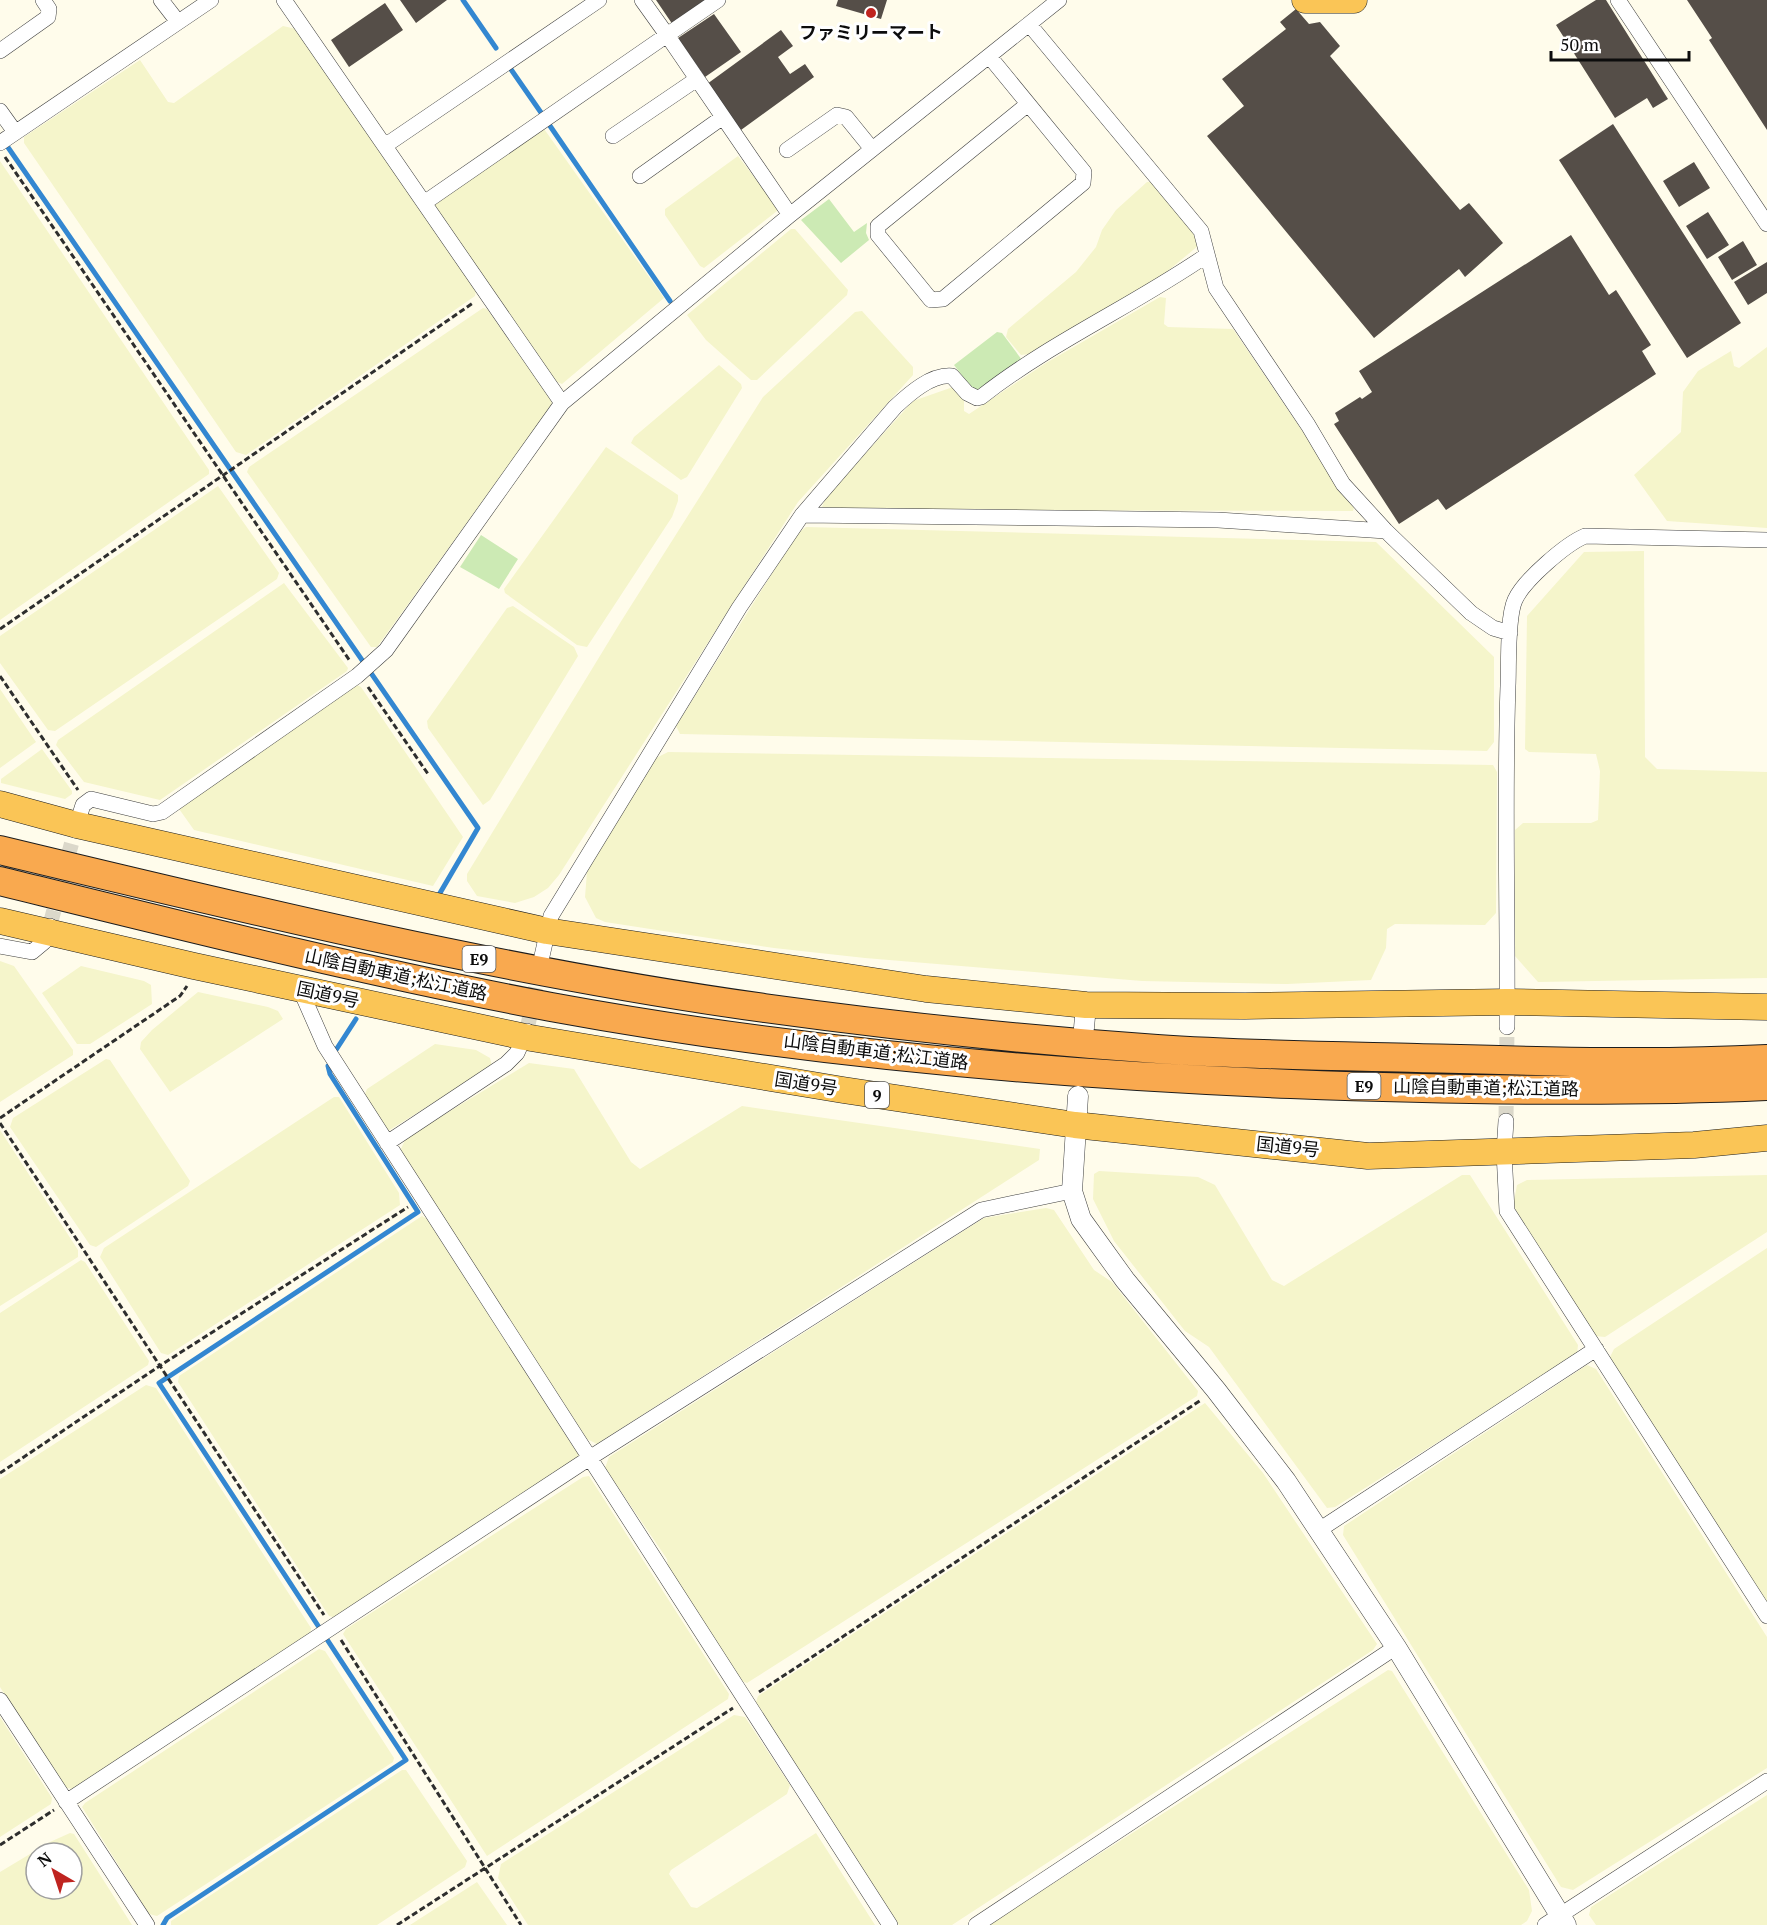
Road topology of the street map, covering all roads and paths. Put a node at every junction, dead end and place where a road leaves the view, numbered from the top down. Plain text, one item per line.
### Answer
1 (43, 0) edge
2 (161, 0) edge
3 (211, 0) edge
4 (284, 0) edge
5 (599, 0) edge
6 (642, 0) edge
7 (718, 0) edge
8 (1059, 0) edge
9 (1305, 0) edge
10 (1341, 0) edge
11 (1354, 0) edge
12 (1618, 0) edge
13 (178, 22) junction
14 (1029, 24) junction
15 (667, 35) junction
16 (0, 51) edge
17 (989, 56) junction
18 (697, 79) junction
19 (1028, 104) junction
20 (0, 111) edge
21 (723, 117) junction
22 (613, 136) dead end
23 (6, 140) edge
24 (386, 145) junction
25 (872, 149) junction
26 (787, 150) dead end
27 (640, 176) dead end
28 (424, 203) junction
29 (790, 215) junction
30 (1767, 224) edge
31 (1207, 255) junction
32 (486, 294) junction
33 (562, 403) junction
34 (225, 475) junction
35 (802, 515) junction
36 (1386, 531) junction
37 (1767, 540) edge
38 (0, 629) edge
39 (1510, 633) junction
40 (359, 674) junction
41 (0, 676) edge
42 (428, 774) dead end
43 (86, 801) junction
44 (0, 804) edge
45 (76, 830) junction
46 (0, 850) edge
47 (0, 881) edge
48 (0, 921) edge
49 (49, 929) junction
50 (547, 931) junction
51 (0, 946) edge
52 (542, 956) tunnel mouth
53 (194, 966) junction
54 (300, 989) junction
55 (1507, 1002) junction
56 (1767, 1007) edge
57 (1507, 1027) tunnel mouth
58 (527, 1031) junction
59 (1767, 1059) edge
60 (1767, 1086) edge
61 (1078, 1095) dead end
62 (0, 1118) edge
63 (1506, 1121) tunnel mouth
64 (0, 1123) edge
65 (1076, 1125) junction
66 (1767, 1138) edge
67 (387, 1143) junction
68 (1504, 1152) junction
69 (1072, 1191) junction
70 (410, 1206) dead end
71 (1596, 1349) junction
72 (161, 1365) junction
73 (1216, 1390) junction
74 (588, 1459) junction
75 (0, 1473) edge
76 (1319, 1530) junction
77 (1767, 1616) edge
78 (325, 1631) junction
79 (1396, 1647) junction
80 (0, 1700) edge
81 (745, 1700) junction
82 (1767, 1781) edge
83 (66, 1802) junction
84 (0, 1845) edge
85 (485, 1868) junction
86 (1557, 1922) edge
87 (147, 1925) edge
88 (397, 1925) edge
89 (521, 1925) edge
90 (890, 1925) edge
91 (976, 1925) edge

1 - 16 street
2 - 13 street
3 - 13 street
4 - 24 street
5 - 24 street
6 - 15 street
7 - 15 street
8 - 14 street
9 - 10 highway
10 - 11 highway
12 - 30 street
13 - 23 street
14 - 17 street
14 - 31 street
15 - 18 street
15 - 28 street
17 - 19 street
17 - 25 street
18 - 21 street
18 - 22 street
19 - 19 street
20 - 23 street
21 - 27 street
21 - 29 street
23 - 34 path
24 - 28 street
25 - 26 street
25 - 29 street
28 - 32 street
29 - 33 street
31 - 35 street
31 - 36 street
32 - 33 street
32 - 34 path
33 - 40 street
34 - 38 path
34 - 40 path
35 - 36 street
35 - 50 street
36 - 39 street
37 - 39 street
39 - 55 street
40 - 42 path
40 - 43 street
41 - 43 path
43 - 45 street
44 - 45 highway
45 - 50 highway
46 - 59 highway, 山陰自動車道;松江道路 / E9
47 - 60 highway, 山陰自動車道;松江道路 / E9
48 - 49 highway, 国道9号 / 9
49 - 51 street
49 - 53 highway, 国道9号 / 9
50 - 52 street
50 - 55 highway
53 - 54 highway, 国道9号 / 9
53 - 62 path
54 - 58 highway, 国道9号 / 9
54 - 67 street
55 - 56 highway
55 - 57 street
58 - 65 highway, 国道9号 / 9
58 - 67 street
61 - 65 street
63 - 68 street
64 - 72 path
65 - 68 highway, 国道9号 / 9
65 - 69 street
66 - 68 highway, 国道9号 / 9
67 - 74 street
68 - 71 street
69 - 73 street
69 - 74 street
70 - 72 path
71 - 76 street
71 - 77 street
72 - 75 path
72 - 78 path
73 - 76 street
73 - 81 path
74 - 78 street
74 - 81 street
76 - 79 street
78 - 83 street
78 - 85 path
79 - 86 street
79 - 91 street
80 - 83 street
81 - 85 path
81 - 90 street
82 - 86 street
83 - 84 path
83 - 87 street
85 - 88 path
85 - 89 path

